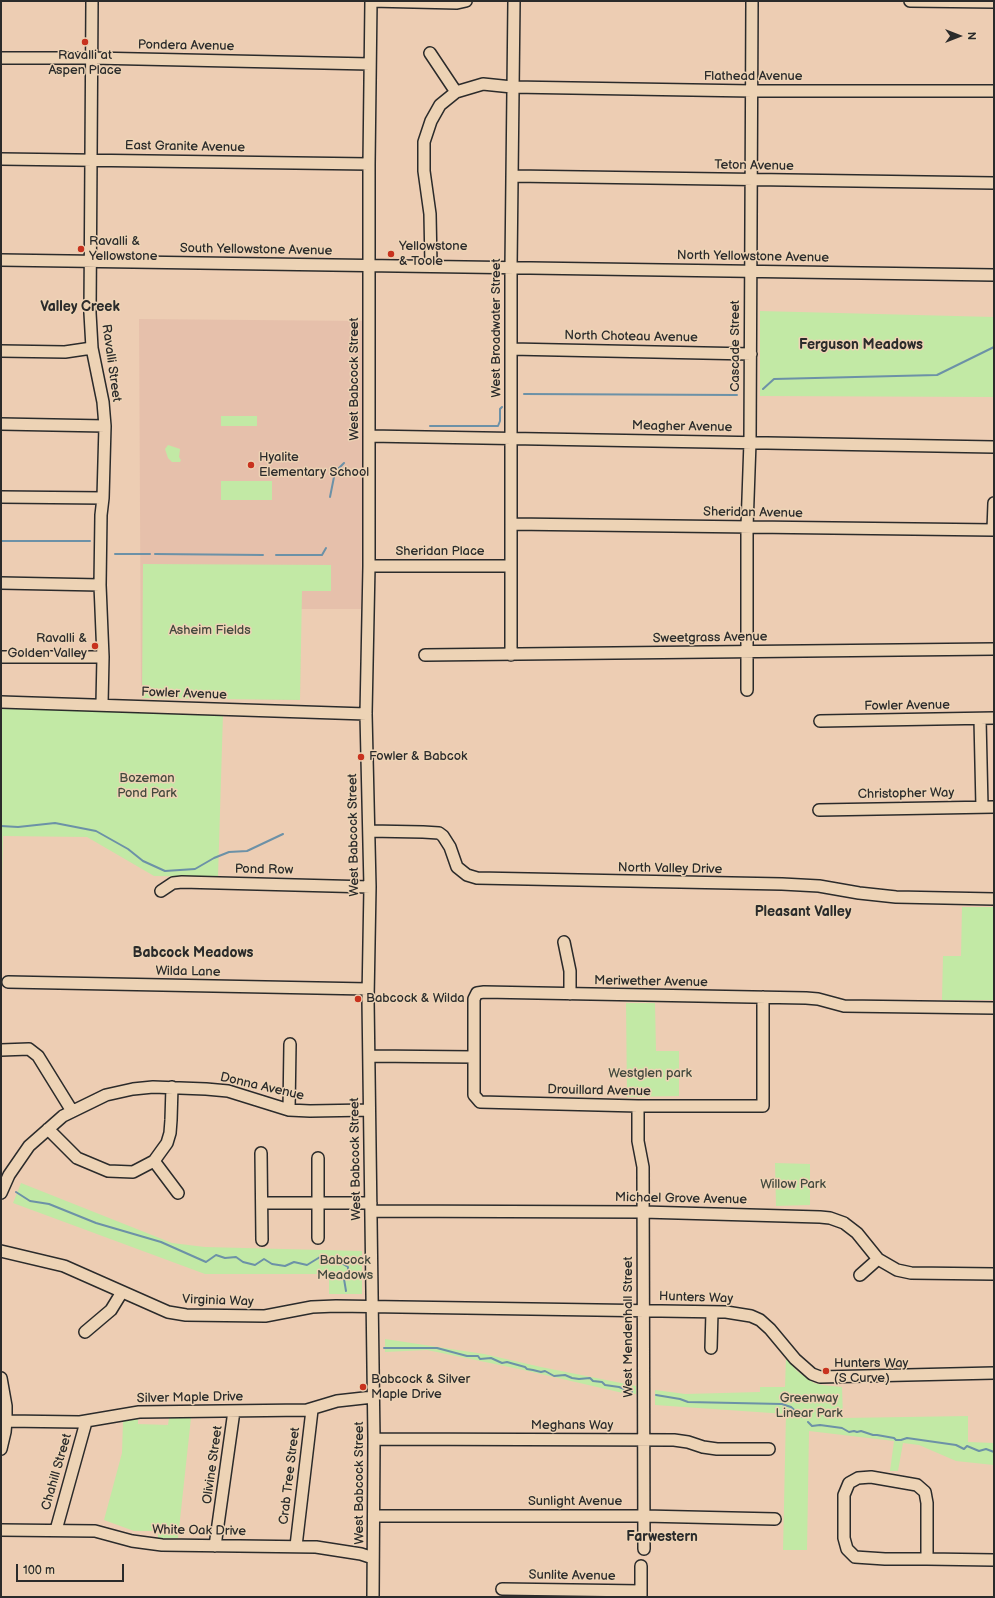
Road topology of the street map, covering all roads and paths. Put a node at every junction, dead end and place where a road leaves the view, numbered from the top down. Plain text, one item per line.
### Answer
1 (92, 1) edge
2 (371, 1) edge
3 (466, 1) edge
4 (514, 1) edge
5 (752, 1) edge
6 (910, 1) edge
7 (994, 2) edge
8 (430, 53) dead end
9 (1, 58) edge
10 (92, 58) junction
11 (370, 64) junction
12 (512, 87) junction
13 (752, 91) junction
14 (994, 91) edge
15 (456, 92) junction
16 (1, 159) edge
17 (90, 160) junction
18 (369, 164) junction
19 (513, 176) junction
20 (751, 180) junction
21 (994, 183) edge
22 (1, 260) edge
23 (90, 261) junction
24 (369, 265) junction
25 (431, 265) junction
26 (511, 267) junction
27 (751, 271) junction
28 (994, 275) edge
29 (92, 348) junction
30 (511, 349) junction
31 (1, 351) edge
32 (750, 354) junction
33 (1, 424) edge
34 (104, 426) junction
35 (369, 436) junction
36 (511, 438) junction
37 (750, 442) junction
38 (994, 447) edge
39 (1, 497) edge
40 (103, 498) junction
41 (994, 503) edge
42 (511, 524) junction
43 (747, 527) junction
44 (994, 530) edge
45 (369, 566) junction
46 (510, 566) junction
47 (1, 583) edge
48 (100, 585) junction
49 (994, 648) edge
50 (746, 652) junction
51 (425, 655) dead end
52 (511, 655) junction
53 (1, 657) edge
54 (103, 657) junction
55 (747, 690) dead end
56 (1, 702) edge
57 (102, 704) junction
58 (366, 714) junction
59 (980, 718) junction
60 (994, 718) edge
61 (820, 721) dead end
62 (982, 807) junction
63 (994, 807) edge
64 (819, 810) dead end
65 (369, 831) junction
66 (370, 887) junction
67 (161, 891) dead end
68 (994, 899) edge
69 (564, 942) dead end
70 (8, 982) dead end
71 (368, 989) junction
72 (570, 994) junction
73 (763, 997) junction
74 (994, 1008) edge
75 (290, 1044) dead end
76 (1, 1050) edge
77 (369, 1056) junction
78 (474, 1058) junction
79 (172, 1087) junction
80 (638, 1106) junction
81 (289, 1110) junction
82 (369, 1110) junction
83 (72, 1111) junction
84 (48, 1129) junction
85 (261, 1153) dead end
86 (318, 1158) dead end
87 (154, 1162) junction
88 (5, 1172) edge
89 (1, 1193) edge
90 (178, 1193) dead end
91 (262, 1203) junction
92 (318, 1203) junction
93 (371, 1207) junction
94 (643, 1212) junction
95 (318, 1238) dead end
96 (262, 1240) dead end
97 (1, 1250) edge
98 (878, 1259) junction
99 (994, 1274) edge
100 (860, 1275) dead end
101 (122, 1292) junction
102 (372, 1306) junction
103 (643, 1310) junction
104 (712, 1312) junction
105 (85, 1332) dead end
106 (711, 1348) dead end
107 (994, 1373) edge
108 (1, 1378) edge
109 (373, 1396) junction
110 (312, 1410) junction
111 (234, 1411) junction
112 (6, 1421) junction
113 (86, 1422) junction
114 (374, 1439) junction
115 (644, 1440) junction
116 (1, 1449) edge
117 (769, 1449) dead end
118 (374, 1516) junction
119 (644, 1516) junction
120 (775, 1519) dead end
121 (1, 1530) edge
122 (56, 1530) junction
123 (215, 1546) junction
124 (296, 1546) junction
125 (644, 1549) dead end
126 (373, 1558) junction
127 (927, 1559) junction
128 (994, 1560) edge
129 (641, 1566) dead end
130 (502, 1589) dead end
131 (641, 1594) edge
132 (373, 1597) edge

1 - 10 street, Ravalli Street
2 - 3 street
2 - 11 street, West Babcock Street
4 - 12 street, West Broadwater Street
5 - 13 street, Cascade Street
6 - 7 street
8 - 15 street
9 - 10 street, Pondera Avenue
10 - 11 street, Pondera Avenue
10 - 17 street, Ravalli Street
11 - 18 street, West Babcock Street
12 - 13 street, Flathead Avenue
12 - 15 street, Flathead Avenue
12 - 19 street, West Broadwater Street
13 - 14 street, Flathead Avenue
13 - 20 street, Cascade Street
15 - 25 street
16 - 17 street, East Granite Avenue
17 - 18 street, East Granite Avenue
17 - 23 street, Ravalli Street
18 - 24 street, West Babcock Street
19 - 20 street, Teton Avenue
19 - 26 street, West Broadwater Street
20 - 21 street, Teton Avenue
20 - 27 street, Cascade Street
22 - 23 street, South Yellowstone Avenue
23 - 24 street, South Yellowstone Avenue
23 - 29 street, Ravalli Street
24 - 25 street, South Yellowstone Avenue
24 - 35 street, West Babcock Street
25 - 26 street, South Yellowstone Avenue
26 - 27 street, North Yellowstone Avenue
26 - 30 street, West Broadwater Street
27 - 28 street, North Yellowstone Avenue
27 - 32 street, Cascade Street
29 - 31 street
29 - 34 street, Ravalli Street
30 - 32 street, North Choteau Avenue
30 - 36 street, West Broadwater Street
32 - 37 street, Cascade Street
33 - 34 street
34 - 40 street, Ravalli Street
35 - 36 street, Meagher Avenue
35 - 45 street, West Babcock Street
36 - 37 street, Meagher Avenue
36 - 42 street, West Broadwater Street
37 - 38 street, Meagher Avenue
37 - 43 street, Cascade Street
39 - 40 street
40 - 48 street, Ravalli Street
41 - 44 street
42 - 43 street, Sheridan Avenue
42 - 46 street, West Broadwater Street
43 - 44 street, Sheridan Avenue
43 - 50 street, Cascade Street
45 - 46 street, Sheridan Place
45 - 58 street, West Babcock Street
46 - 52 street, West Broadwater Street
47 - 48 street
48 - 54 street, Ravalli Street
49 - 50 street, Sweetgrass Avenue
50 - 52 street, Sweetgrass Avenue
50 - 55 street, Cascade Street
51 - 52 street, Sweetgrass Avenue
53 - 54 street
54 - 57 street, Ravalli Street
56 - 57 street, Fowler Avenue
57 - 58 street, Fowler Avenue
58 - 65 street, West Babcock Street
59 - 60 street, Fowler Avenue
59 - 61 street, Fowler Avenue
59 - 62 street
62 - 63 street, Christopher Way
62 - 64 street, Christopher Way
65 - 66 street, West Babcock Street
65 - 68 street, North Valley Drive
66 - 67 street, Pond Row
66 - 71 street, West Babcock Street
69 - 72 street
70 - 71 street, Wilda Lane
71 - 77 street, West Babcock Street
72 - 73 street, Meriwether Avenue
72 - 78 street, Meriwether Avenue
73 - 74 street, Meriwether Avenue
73 - 80 street, Drouillard Avenue
75 - 81 street
76 - 83 street
77 - 78 street
77 - 82 street, West Babcock Street
78 - 80 street, Drouillard Avenue
79 - 81 street, Donna Avenue
79 - 83 street, Donna Avenue
79 - 87 street
80 - 94 street, West Mendenhall Street
81 - 82 street, Donna Avenue
82 - 93 street, West Babcock Street
83 - 84 street, Donna Avenue
84 - 87 street
84 - 88 street, Donna Avenue
85 - 91 street
86 - 92 street
87 - 90 street
88 - 89 street, Donna Avenue
91 - 92 street, Michael Grove Avenue
91 - 96 street
92 - 93 street, Michael Grove Avenue
92 - 95 street
93 - 94 street, Michael Grove Avenue
93 - 102 street, West Babcock Street
94 - 98 street, Michael Grove Avenue
94 - 103 street, West Mendenhall Street
97 - 101 street, Virginia Way
98 - 99 street, Michael Grove Avenue
98 - 100 street
101 - 102 street, Virginia Way
101 - 105 street
102 - 103 street, Hunters Way
102 - 109 street, West Babcock Street
103 - 104 street, Hunters Way
103 - 115 street, West Mendenhall Street
104 - 106 street
104 - 107 street, Hunters Way
108 - 112 street
109 - 110 street, Silver Maple Drive
109 - 114 street, West Babcock Street
110 - 111 street, Silver Maple Drive
110 - 124 street, Crab Tree Street
111 - 113 street, Silver Maple Drive
111 - 123 street, Olivine Street
112 - 113 street, Silver Maple Drive
112 - 116 street
113 - 122 street, Chahill Street
114 - 115 street, Meghans Way
114 - 118 street, West Babcock Street
115 - 117 street, Meghans Way
115 - 119 street, West Mendenhall Street
118 - 119 street, Sunlight Avenue
118 - 126 street, West Babcock Street
119 - 120 street, Sunlight Avenue
119 - 125 street, West Mendenhall Street
121 - 122 street, White Oak Drive
122 - 123 street, White Oak Drive
123 - 124 street, White Oak Drive
124 - 126 street, White Oak Drive
126 - 132 street, West Babcock Street
127 - 127 street
127 - 128 street
129 - 131 street
130 - 131 street, Sunlite Avenue

